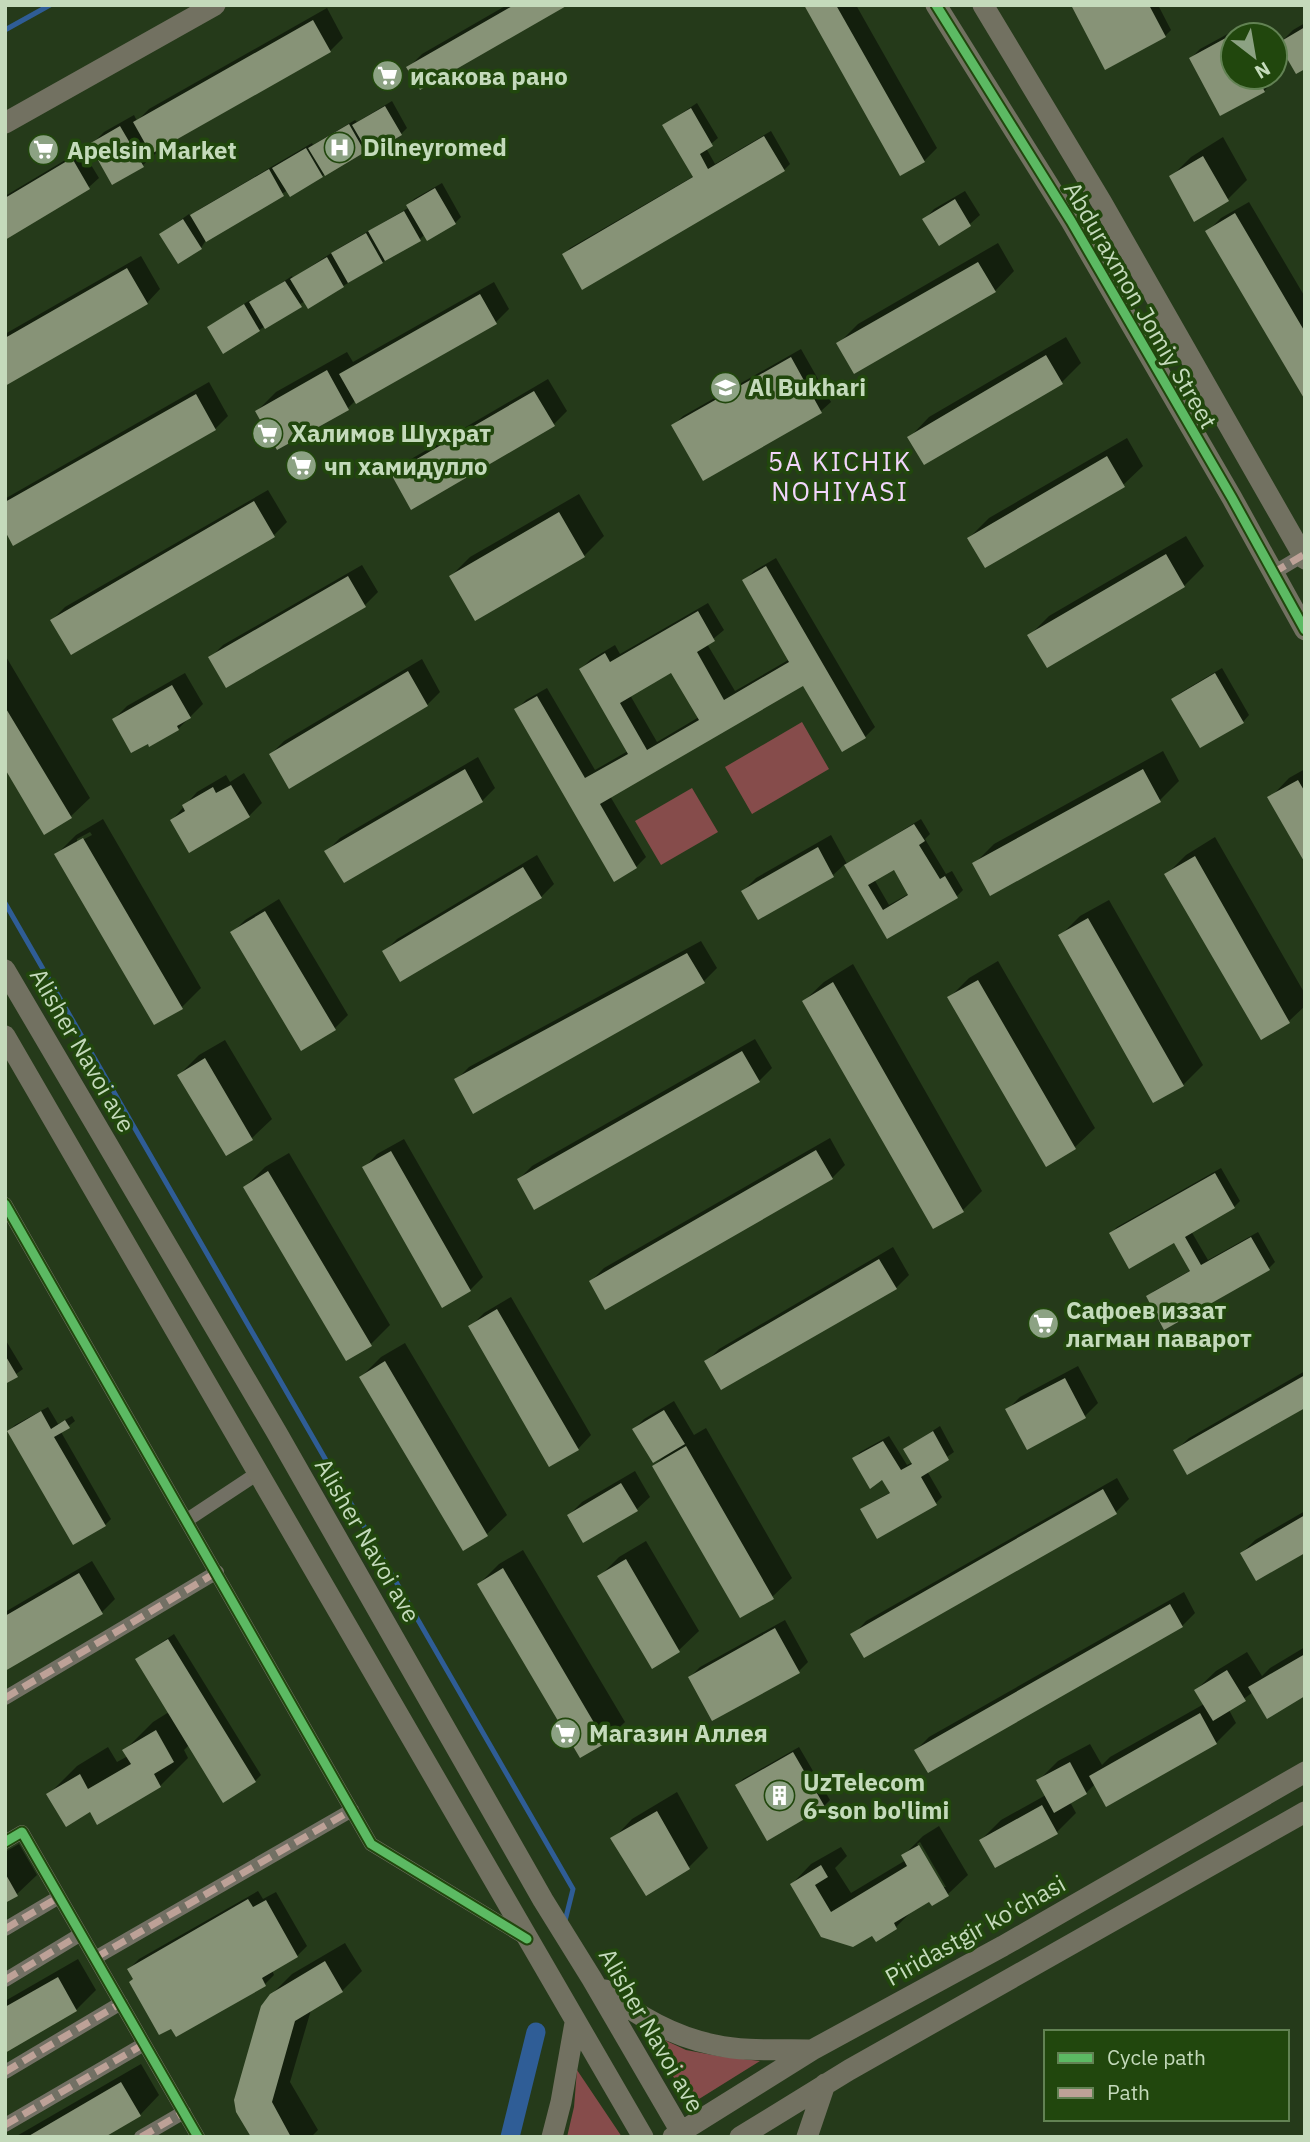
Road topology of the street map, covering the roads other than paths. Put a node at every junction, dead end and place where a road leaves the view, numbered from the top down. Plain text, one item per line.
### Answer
1 (188, 5) edge
2 (215, 5) edge
3 (936, 5) edge
4 (982, 5) edge
5 (5, 108) edge
6 (5, 123) edge
7 (1304, 556) edge
8 (1273, 573) junction
9 (1305, 630) edge
10 (5, 970) edge
11 (5, 1036) edge
12 (6, 1208) edge
13 (258, 1473) junction
14 (187, 1520) junction
15 (217, 1572) junction
16 (5, 1698) edge
17 (1305, 1772) edge
18 (352, 1810) junction
19 (1305, 1812) edge
20 (5, 1842) edge
21 (60, 1897) junction
22 (5, 1929) edge
23 (81, 1934) junction
24 (527, 1939) junction
25 (95, 1958) junction
26 (592, 1979) junction
27 (5, 1980) edge
28 (121, 2003) junction
29 (575, 2023) junction
30 (144, 2044) junction
31 (812, 2050) junction
32 (5, 2071) edge
33 (825, 2084) junction
34 (184, 2112) junction
35 (5, 2125) edge
36 (679, 2135) edge
37 (141, 2137) edge
38 (198, 2137) edge
39 (552, 2137) edge
40 (643, 2137) edge
41 (740, 2137) edge
42 (807, 2137) edge

1 - 5 main road
2 - 6 main road
3 - 8 main road, Abduraxmon Jomiy Street
4 - 7 main road, Abduraxmon Jomiy Street
7 - 8 street
8 - 9 main road, Abduraxmon Jomiy Street
10 - 26 main road, Alisher Navoi ave
11 - 13 main road
12 - 14 street
13 - 14 street
13 - 24 main road
14 - 15 street
15 - 16 street
15 - 18 street
17 - 31 main road, Piridastgir ko'chasi
18 - 24 street
18 - 25 street
19 - 33 main road
20 - 21 street
21 - 22 street
21 - 23 street
23 - 25 street
23 - 27 street
24 - 29 main road
25 - 28 street
26 - 31 main road
26 - 36 main road, Alisher Navoi ave
28 - 30 street
28 - 32 street
29 - 39 main road
29 - 40 main road
30 - 34 street
30 - 35 street
31 - 36 main road, Piridastgir ko'chasi
33 - 41 main road
33 - 42 main road
34 - 37 street
34 - 38 street

